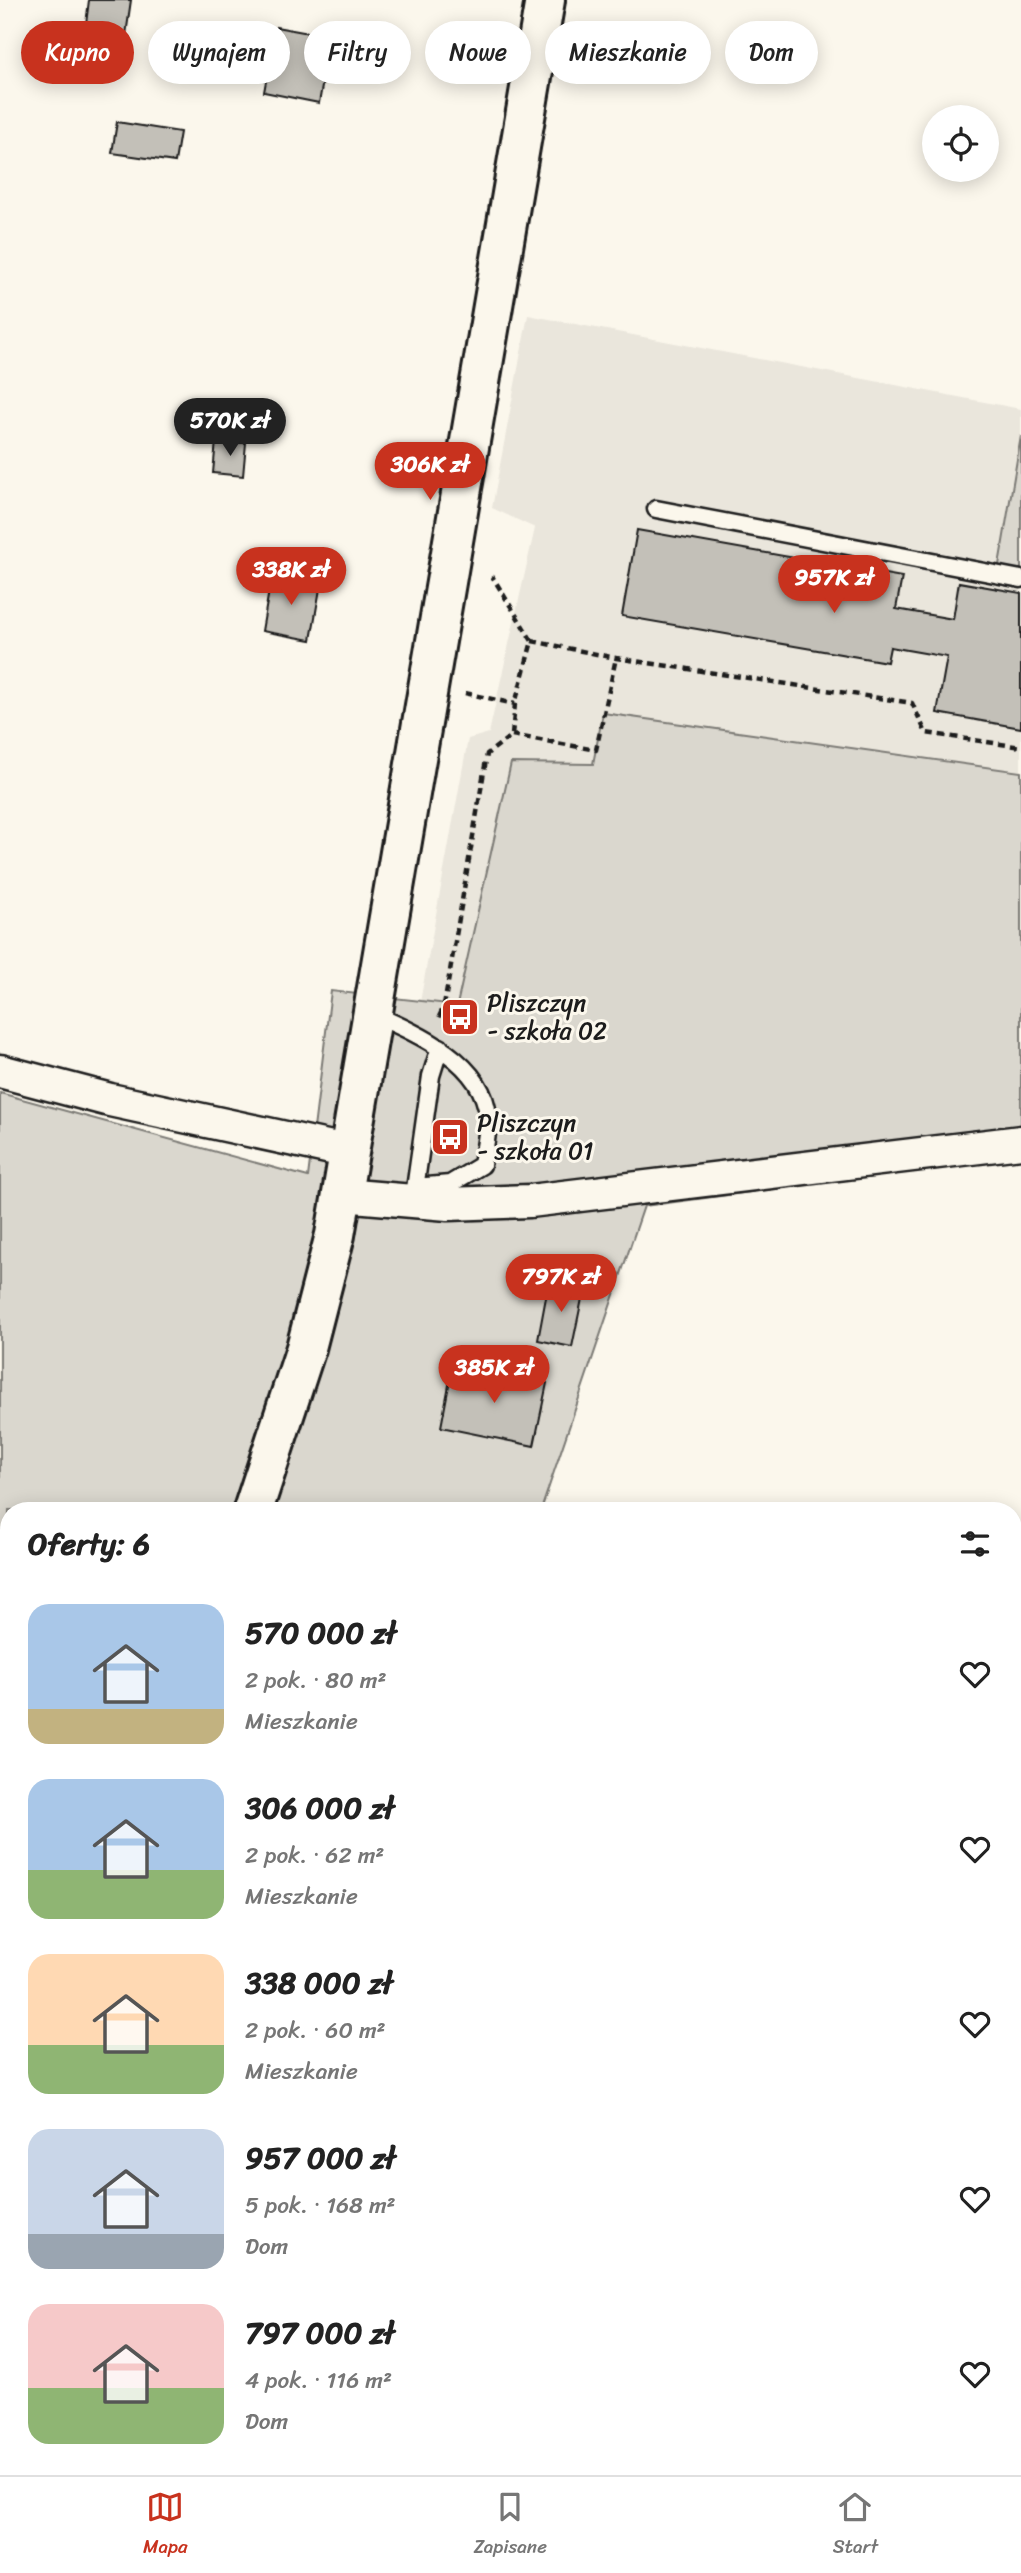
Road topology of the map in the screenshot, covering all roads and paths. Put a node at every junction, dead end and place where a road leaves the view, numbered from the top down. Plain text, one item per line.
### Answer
1 (545, 0) edge
2 (656, 509) dead end
3 (1021, 579) edge
4 (532, 641) dead end
5 (616, 659) junction
6 (429, 687) junction
7 (515, 704) dead end
8 (512, 735) dead end
9 (1021, 747) edge
10 (373, 1014) junction
11 (440, 1047) junction
12 (0, 1071) edge
13 (1021, 1142) edge
14 (350, 1152) junction
15 (414, 1194) junction
16 (342, 1195) junction
17 (256, 1502) edge

1 - 6 street
2 - 3 lane
4 - 5 path
5 - 8 path
5 - 9 path
6 - 7 path
6 - 10 street
10 - 11 lane
10 - 14 street
11 - 15 lane
11 - 15 lane
12 - 14 street
13 - 15 street
14 - 16 street
15 - 16 street
16 - 17 street

